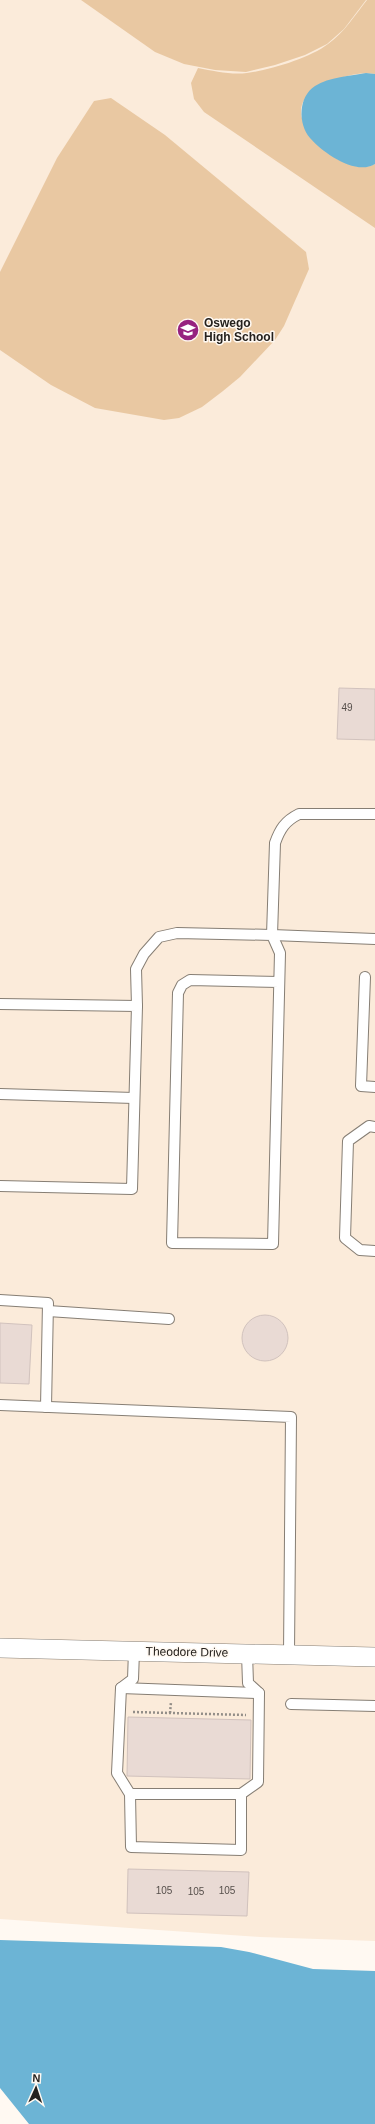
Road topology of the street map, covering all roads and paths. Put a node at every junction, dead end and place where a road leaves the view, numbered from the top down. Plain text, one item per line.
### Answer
1 (375, 814) edge
2 (272, 935) junction
3 (375, 939) edge
4 (365, 977) dead end
5 (279, 982) junction
6 (0, 1004) edge
7 (136, 1006) junction
8 (375, 1087) edge
9 (0, 1094) edge
10 (134, 1098) junction
11 (375, 1127) edge
12 (0, 1186) edge
13 (375, 1251) edge
14 (0, 1300) edge
15 (48, 1312) junction
16 (169, 1319) dead end
17 (0, 1405) edge
18 (46, 1407) junction
19 (0, 1648) edge
20 (134, 1651) junction
21 (247, 1654) junction
22 (289, 1654) junction
23 (375, 1657) edge
24 (121, 1688) junction
25 (259, 1693) junction
26 (291, 1704) dead end
27 (375, 1706) edge
28 (133, 1712) dead end
29 (146, 1712) junction
30 (152, 1713) junction
31 (187, 1713) junction
32 (192, 1714) junction
33 (228, 1715) junction
34 (233, 1715) junction
35 (247, 1715) dead end
36 (146, 1718) dead end
37 (152, 1718) dead end
38 (186, 1719) dead end
39 (192, 1719) dead end
40 (228, 1720) dead end
41 (233, 1720) dead end
42 (130, 1794) junction
43 (241, 1794) junction

1 - 2 lane
2 - 3 lane
2 - 5 lane
2 - 7 lane
4 - 8 lane
5 - 5 lane
6 - 7 lane
7 - 10 lane
9 - 10 lane
10 - 12 lane
11 - 13 lane
14 - 15 lane
15 - 16 lane
15 - 18 lane
17 - 18 lane
18 - 22 lane
19 - 20 street, Theodore Drive
20 - 21 street, Theodore Drive
20 - 24 lane
21 - 22 street, Theodore Drive
21 - 25 lane
22 - 23 street, Theodore Drive
24 - 25 lane
24 - 42 lane
25 - 43 lane
26 - 27 lane
28 - 29 path
29 - 30 path
29 - 36 path
30 - 31 path
30 - 37 path
31 - 32 path
31 - 38 path
32 - 33 path
32 - 39 path
33 - 34 path
33 - 40 path
34 - 35 path
34 - 41 path
42 - 43 lane
42 - 43 lane

